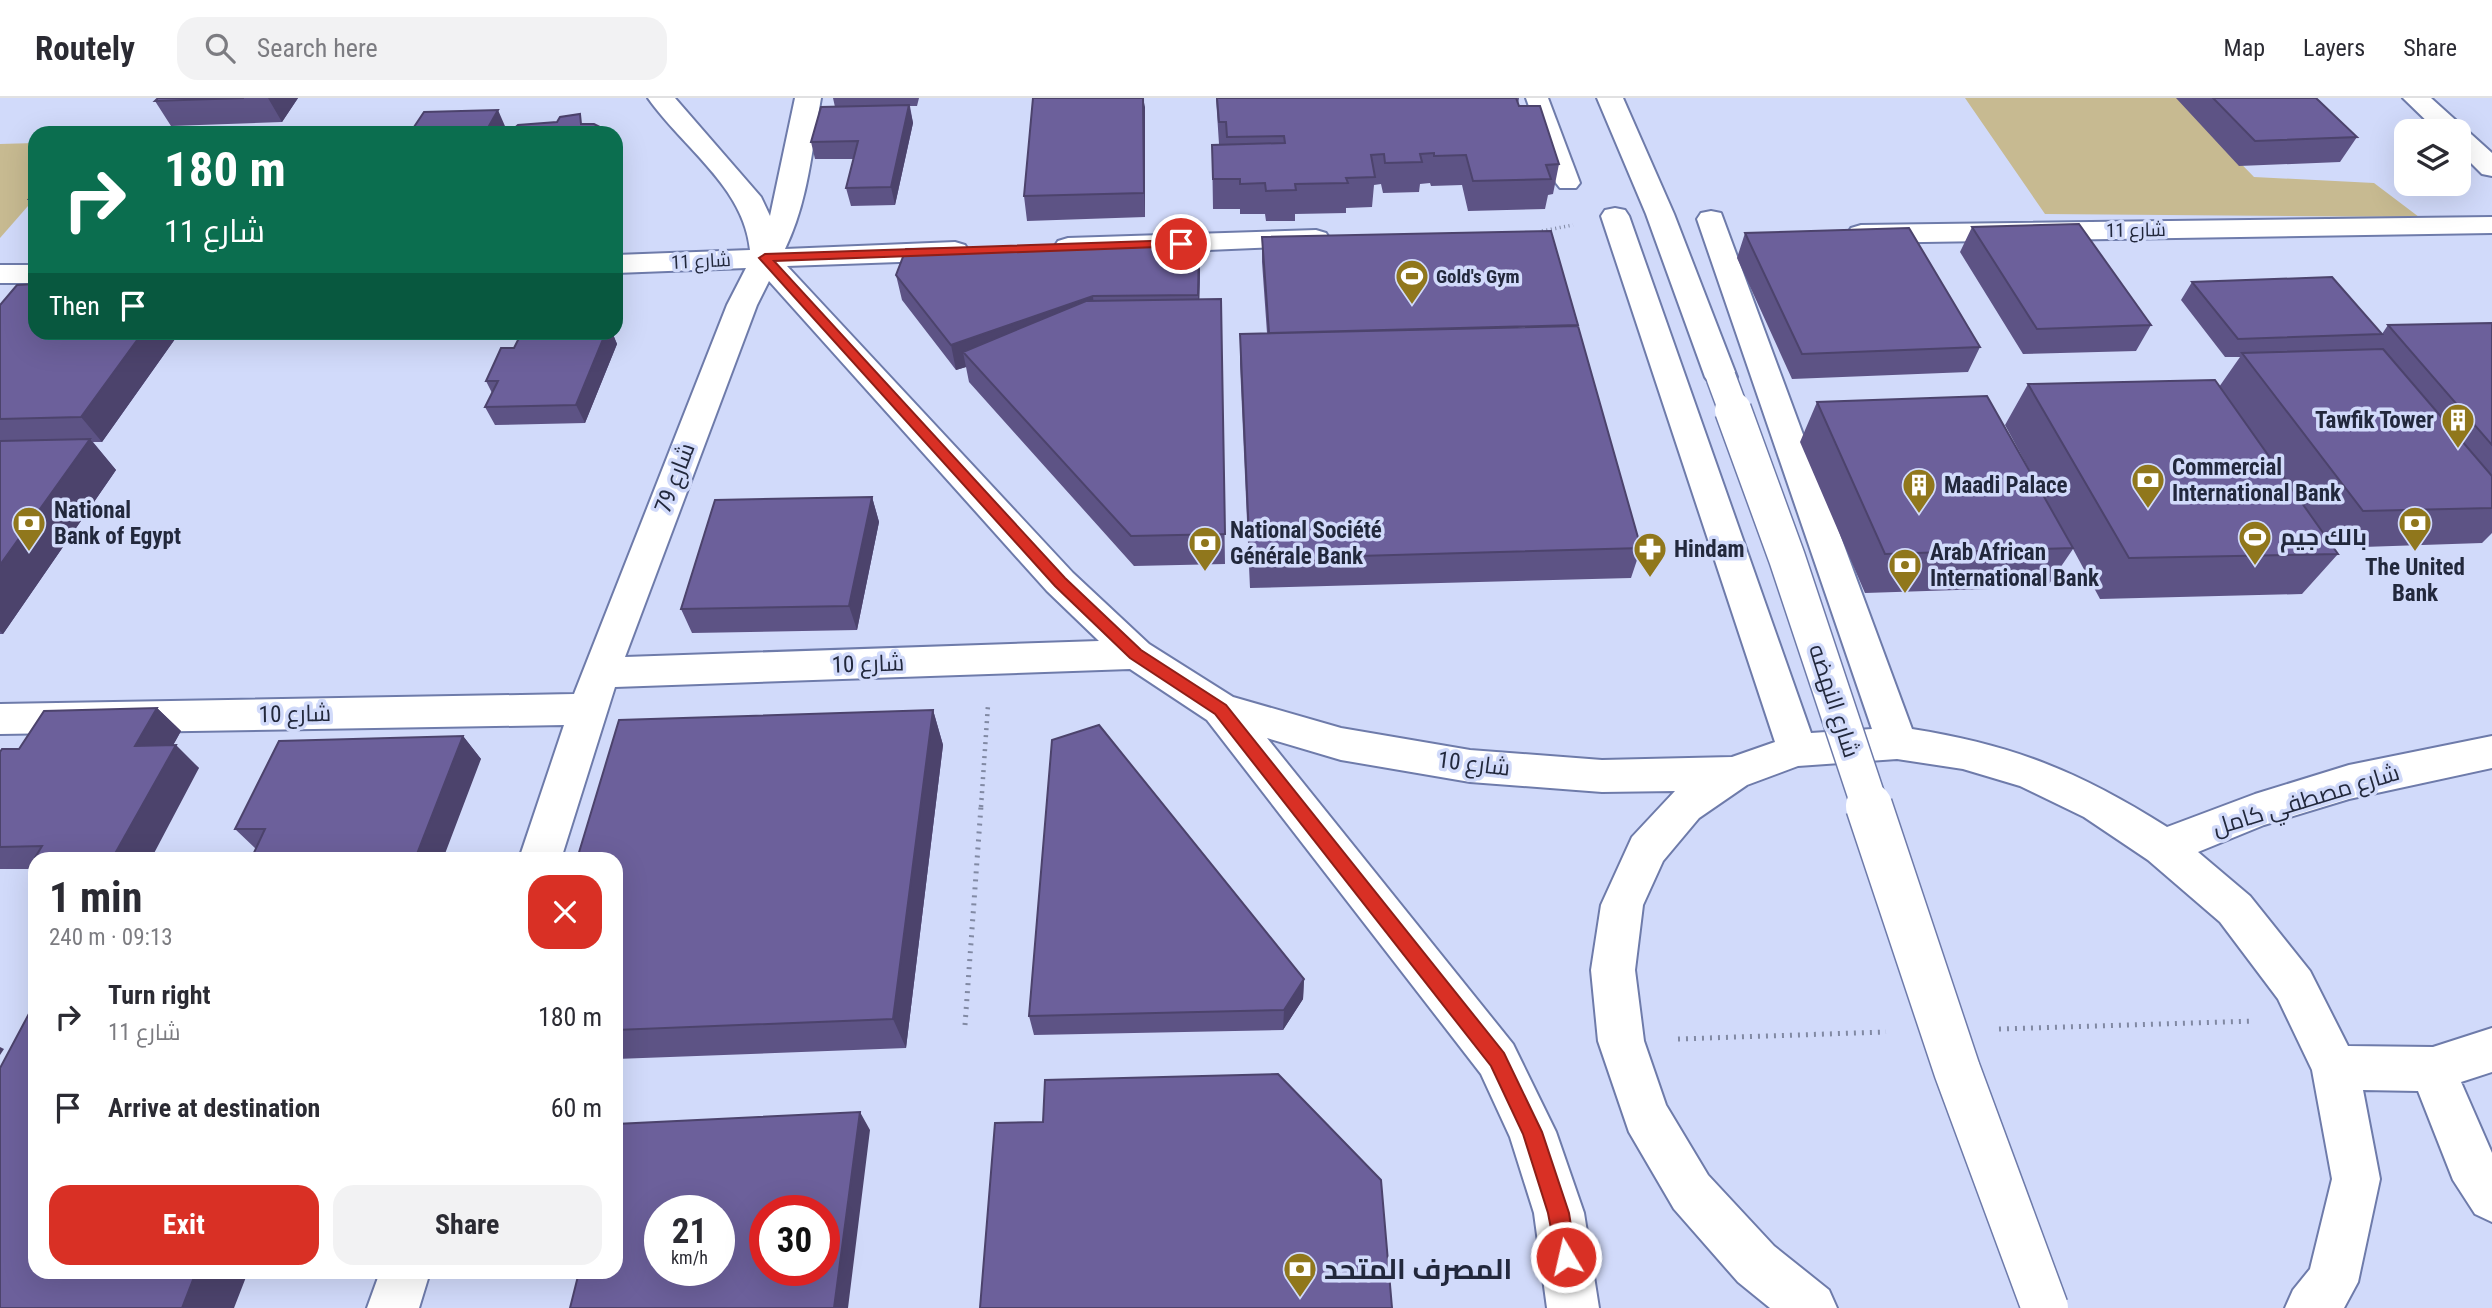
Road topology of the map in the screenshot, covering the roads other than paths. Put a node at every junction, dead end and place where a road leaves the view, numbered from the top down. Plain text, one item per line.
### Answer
1 (661, 98) edge
2 (808, 98) edge
3 (1537, 98) edge
4 (1610, 98) edge
5 (2416, 98) edge
6 (2439, 119) edge
7 (2471, 148) edge
8 (2492, 167) edge
9 (1568, 183) dead end
10 (1615, 216) dead end
11 (1711, 219) dead end
12 (2492, 225) edge
13 (1836, 234) edge
14 (1347, 238) edge
15 (1042, 248) edge
16 (987, 250) edge
17 (765, 258) junction
18 (623, 264) edge
19 (0, 274) edge
20 (28, 274) edge
21 (1136, 654) junction
22 (600, 673) junction
23 (589, 709) junction
24 (1221, 709) junction
25 (0, 719) edge
26 (1897, 743) junction
27 (1797, 750) junction
28 (2492, 752) edge
29 (1733, 773) junction
30 (2163, 847) junction
31 (542, 852) edge
32 (2492, 1050) edge
33 (2335, 1068) junction
34 (2432, 1069) junction
35 (2492, 1197) edge
36 (403, 1279) edge
37 (393, 1308) edge
38 (1573, 1308) edge
39 (1811, 1308) edge
40 (2045, 1308) edge
41 (2311, 1308) edge

1 - 17 street
2 - 17 street, شارع 79
3 - 9 lane
4 - 40 street, شارع النهضه, bridge
5 - 6 street
7 - 8 street
10 - 27 street
11 - 26 street
12 - 13 street, شارع 11
14 - 15 street
16 - 17 street, شارع 11
17 - 18 street, شارع 11
17 - 21 street
17 - 22 street, شارع 79
19 - 20 street
21 - 22 street, شارع 10
21 - 24 street
22 - 23 street, شارع 79
23 - 25 street, شارع 10
23 - 31 street, شارع 79
24 - 29 street, شارع 10
24 - 38 street
26 - 27 street
26 - 30 street
27 - 29 street
28 - 30 street, شارع مصطفي كامل
29 - 39 street
30 - 33 street
32 - 34 street
33 - 34 street
33 - 41 street
34 - 35 street
36 - 37 street

